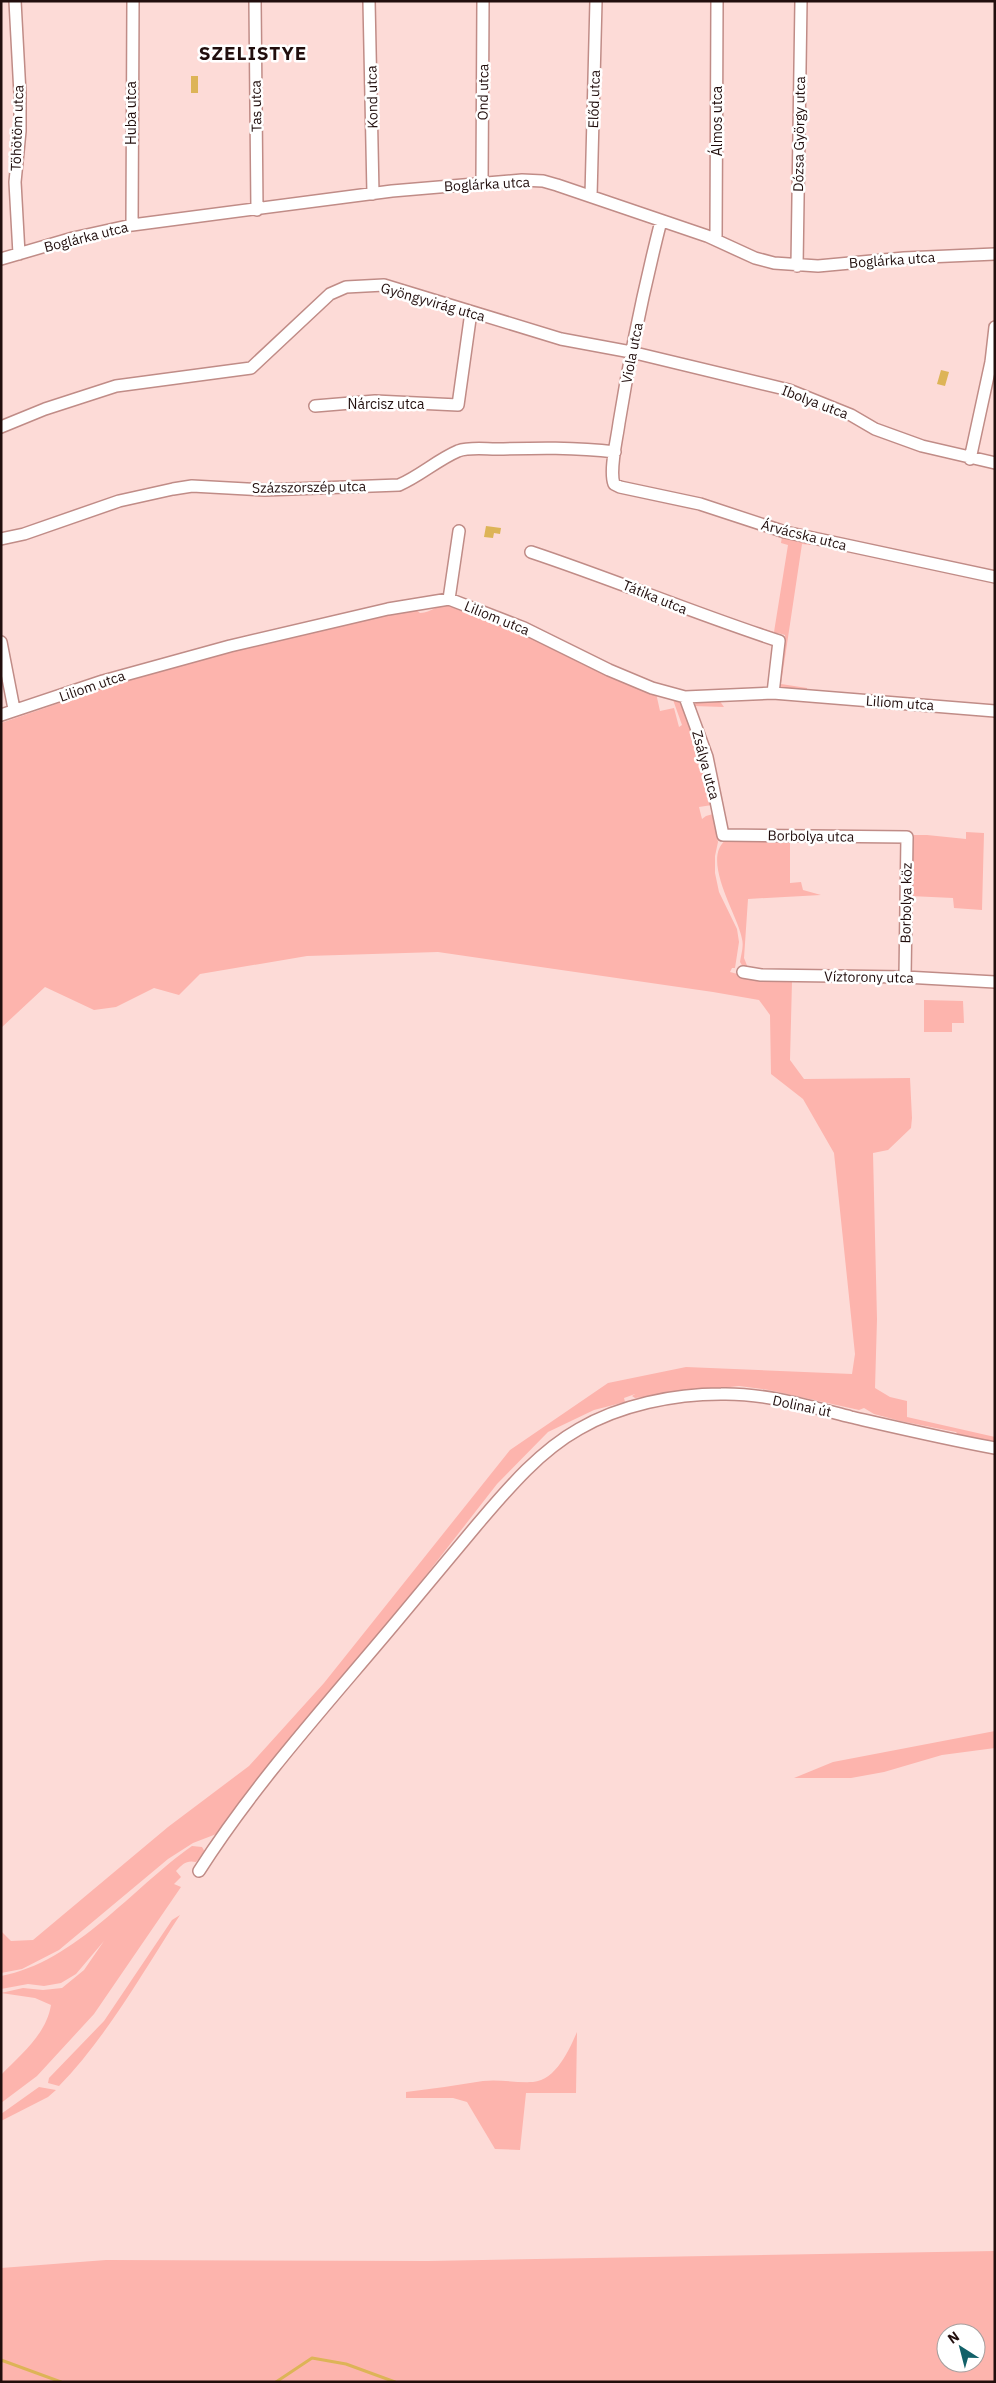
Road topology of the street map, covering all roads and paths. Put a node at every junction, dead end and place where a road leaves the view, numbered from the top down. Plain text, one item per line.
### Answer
1 (15, 1) edge
2 (133, 1) edge
3 (255, 1) edge
4 (369, 1) edge
5 (483, 1) edge
6 (596, 1) edge
7 (717, 1) edge
8 (801, 1) edge
9 (482, 182) junction
10 (373, 194) junction
11 (591, 196) junction
12 (257, 210) junction
13 (661, 221) junction
14 (132, 225) junction
15 (716, 240) junction
16 (18, 254) junction
17 (995, 254) edge
18 (1, 259) edge
19 (798, 266) junction
20 (471, 312) junction
21 (995, 327) edge
22 (631, 352) junction
23 (315, 406) dead end
24 (1, 427) edge
25 (615, 452) junction
26 (970, 459) junction
27 (995, 463) edge
28 (616, 486) joint
29 (459, 531) dead end
30 (1, 539) edge
31 (531, 552) dead end
32 (995, 577) edge
33 (449, 599) junction
34 (1, 642) edge
35 (773, 693) junction
36 (685, 697) junction
37 (14, 709) junction
38 (995, 710) edge
39 (1, 715) edge
40 (723, 835) joint
41 (900, 837) joint
42 (743, 972) dead end
43 (906, 977) junction
44 (995, 982) edge
45 (995, 1448) edge
46 (199, 1871) dead end

1 - 16 street, Töhötöm utca
2 - 14 street, Huba utca
3 - 12 street, Tas utca
4 - 10 street, Kond utca
5 - 9 street, Ond utca
6 - 11 street, Előd utca
7 - 15 street, Álmos utca
8 - 19 street, Dózsa György utca
9 - 10 street, Boglárka utca
9 - 11 street, Boglárka utca
10 - 12 street, Boglárka utca
11 - 13 street, Boglárka utca
12 - 14 street, Boglárka utca
13 - 15 street, Boglárka utca
13 - 22 street, Viola utca
14 - 16 street, Boglárka utca
15 - 19 street, Boglárka utca
16 - 18 street, Boglárka utca
17 - 19 street, Boglárka utca
20 - 22 street, Gyöngyvirág utca
20 - 23 street, Nárcisz utca
20 - 24 street, Gyöngyvirág utca
21 - 26 street
22 - 25 street, Viola utca
22 - 26 street, Ibolya utca
25 - 28 street, Viola utca
25 - 30 street, Százszorszép utca
26 - 27 street, Ibolya utca
28 - 32 street, Árvácska utca
29 - 33 street
31 - 35 street, Tátika utca
33 - 36 street, Liliom utca
33 - 37 street, Liliom utca
34 - 37 street
35 - 36 street, Liliom utca
35 - 38 street, Liliom utca
36 - 40 street, Zsálya utca
37 - 39 street, Liliom utca
40 - 41 street, Borbolya utca
41 - 43 street, Borbolya köz
42 - 43 street, Víztorony utca
43 - 44 street, Víztorony utca
45 - 46 street, Dolinai út

